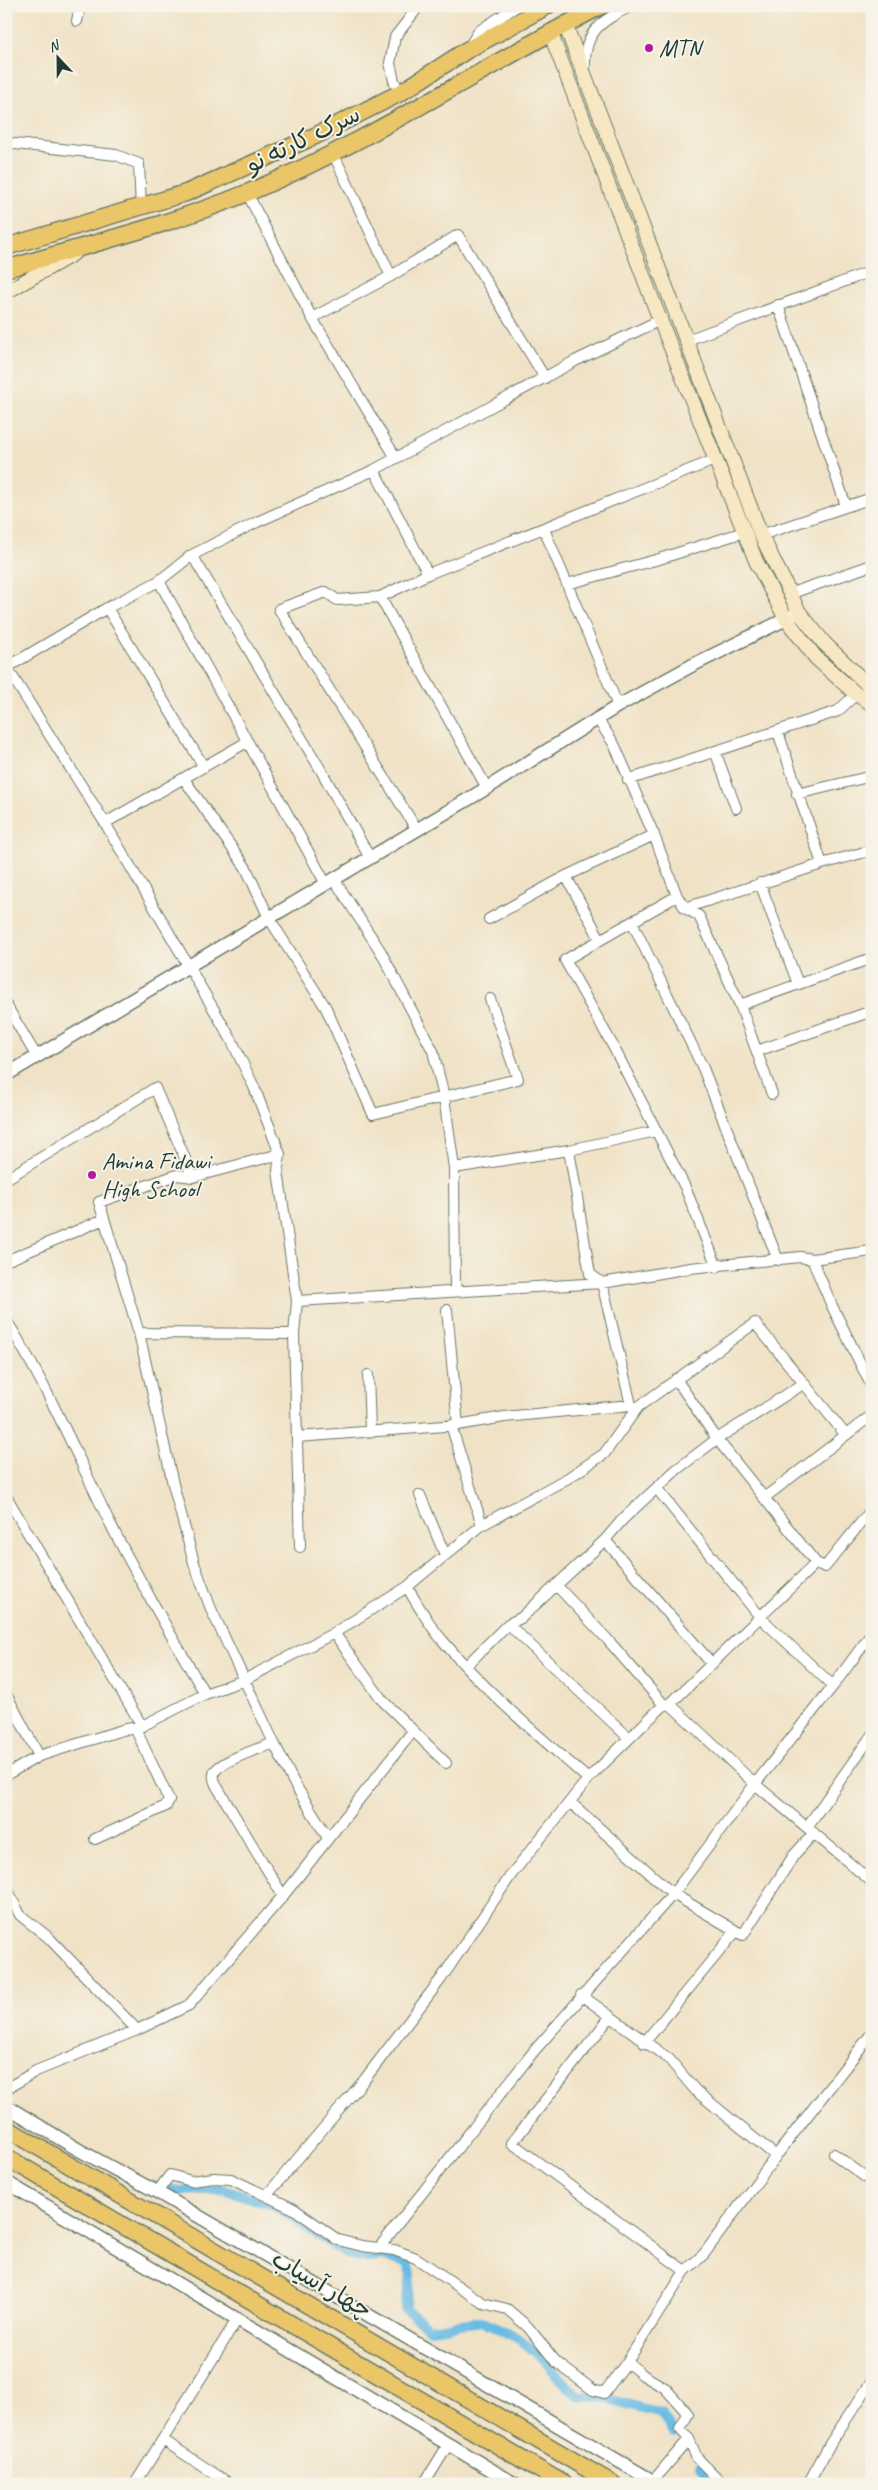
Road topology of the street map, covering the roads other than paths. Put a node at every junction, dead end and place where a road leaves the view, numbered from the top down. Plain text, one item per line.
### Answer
1 (80, 6) edge
2 (419, 6) edge
3 (517, 6) edge
4 (547, 6) edge
5 (601, 6) edge
6 (631, 6) edge
7 (77, 21) dead end
8 (558, 28) junction
9 (467, 50) junction
10 (585, 76) junction
11 (571, 82) junction
12 (400, 93) junction
13 (6, 143) edge
14 (333, 153) junction
15 (247, 193) junction
16 (141, 208) junction
17 (95, 243) junction
18 (8, 246) edge
19 (14, 267) edge
20 (872, 271) edge
21 (391, 276) junction
22 (6, 292) edge
23 (778, 305) junction
24 (312, 318) junction
25 (660, 320) junction
26 (687, 340) junction
27 (545, 378) junction
28 (396, 458) junction
29 (717, 460) junction
30 (374, 470) junction
31 (872, 498) edge
32 (846, 506) junction
33 (544, 528) junction
34 (744, 532) junction
35 (761, 535) junction
36 (192, 555) junction
37 (872, 566) edge
38 (428, 574) junction
39 (159, 581) junction
40 (567, 584) junction
41 (789, 594) junction
42 (380, 597) junction
43 (107, 608) junction
44 (793, 616) junction
45 (7, 668) edge
46 (872, 689) edge
47 (856, 694) junction
48 (872, 704) edge
49 (618, 706) junction
50 (597, 718) junction
51 (778, 732) junction
52 (247, 742) junction
53 (714, 751) junction
54 (204, 767) junction
55 (872, 776) edge
56 (184, 779) junction
57 (628, 780) junction
58 (487, 788) junction
59 (797, 794) junction
60 (736, 808) dead end
61 (105, 823) junction
62 (417, 830) junction
63 (654, 835) junction
64 (872, 850) edge
65 (370, 858) junction
66 (822, 864) junction
67 (566, 876) junction
68 (330, 882) junction
69 (760, 883) junction
70 (676, 896) junction
71 (685, 908) junction
72 (269, 918) junction
73 (489, 919) dead end
74 (632, 922) junction
75 (600, 939) junction
76 (872, 958) edge
77 (189, 967) junction
78 (798, 984) junction
79 (490, 999) dead end
80 (6, 1005) edge
81 (740, 1005) junction
82 (872, 1011) edge
83 (757, 1052) junction
84 (37, 1056) junction
85 (6, 1075) edge
86 (772, 1094) dead end
87 (444, 1097) junction
88 (656, 1131) junction
89 (569, 1150) junction
90 (280, 1154) junction
91 (454, 1168) junction
92 (192, 1177) junction
93 (6, 1180) edge
94 (104, 1219) junction
95 (872, 1251) edge
96 (812, 1259) junction
97 (778, 1260) junction
98 (6, 1261) edge
99 (717, 1267) junction
100 (602, 1283) junction
101 (455, 1291) junction
102 (297, 1301) junction
103 (447, 1310) dead end
104 (6, 1320) edge
105 (139, 1333) junction
106 (294, 1334) junction
107 (368, 1374) dead end
108 (676, 1379) junction
109 (802, 1384) junction
110 (872, 1387) edge
111 (634, 1406) junction
112 (872, 1415) edge
113 (455, 1425) junction
114 (370, 1430) junction
115 (845, 1434) junction
116 (297, 1437) junction
117 (717, 1439) junction
118 (658, 1490) junction
119 (420, 1495) dead end
120 (6, 1496) edge
121 (764, 1498) junction
122 (872, 1509) edge
123 (482, 1525) junction
124 (605, 1540) junction
125 (300, 1547) dead end
126 (445, 1555) junction
127 (816, 1563) junction
128 (556, 1585) junction
129 (407, 1587) junction
130 (762, 1618) junction
131 (508, 1624) junction
132 (334, 1633) junction
133 (872, 1633) edge
134 (712, 1664) junction
135 (466, 1666) junction
136 (244, 1680) junction
137 (833, 1686) junction
138 (6, 1694) edge
139 (205, 1694) junction
140 (667, 1705) junction
141 (138, 1727) junction
142 (412, 1731) junction
143 (872, 1735) edge
144 (629, 1738) junction
145 (274, 1743) junction
146 (39, 1756) junction
147 (446, 1764) dead end
148 (6, 1775) edge
149 (588, 1779) junction
150 (755, 1784) junction
151 (570, 1802) junction
152 (810, 1830) junction
153 (328, 1838) junction
154 (95, 1839) dead end
155 (872, 1882) edge
156 (6, 1887) edge
157 (673, 1894) junction
158 (283, 1896) junction
159 (736, 1931) junction
160 (582, 1995) junction
161 (610, 2017) junction
162 (137, 2030) junction
163 (872, 2033) edge
164 (644, 2043) junction
165 (6, 2089) edge
166 (6, 2106) edge
167 (6, 2128) edge
168 (834, 2154) dead end
169 (6, 2156) edge
170 (776, 2156) junction
171 (6, 2182) edge
172 (872, 2182) edge
173 (157, 2192) junction
174 (267, 2195) junction
175 (378, 2249) junction
176 (685, 2271) junction
177 (262, 2277) junction
178 (249, 2297) junction
179 (238, 2318) junction
180 (627, 2362) junction
181 (872, 2382) edge
182 (688, 2439) junction
183 (163, 2440) junction
184 (448, 2445) junction
185 (655, 2482) edge
186 (135, 2484) edge
187 (230, 2484) edge
188 (424, 2484) edge
189 (516, 2484) edge
190 (564, 2484) edge
191 (613, 2484) edge
192 (724, 2484) edge
193 (808, 2484) edge

1 - 7 street
2 - 12 street
3 - 9 street
4 - 9 highway, سرک کارته نو
5 - 8 highway, سرک کارته نو
6 - 10 street
8 - 10 main road
8 - 11 main road
8 - 14 highway, سرک کارته نو
9 - 12 highway, سرک کارته نو
10 - 11 main road
10 - 26 main road
11 - 25 main road
12 - 16 highway, سرک کارته نو
13 - 16 street
14 - 15 highway, سرک کارته نو
14 - 21 street
15 - 17 highway, سرک کارته نو
15 - 24 street
16 - 18 highway, سرک کارته نو
17 - 19 highway, سرک کارته نو
17 - 22 main road
18 - 19 highway
20 - 23 street
21 - 24 street
21 - 27 street
23 - 26 street
23 - 32 street
24 - 28 street
25 - 27 street
25 - 29 main road
26 - 35 main road
27 - 28 street
28 - 30 street
29 - 33 street
29 - 34 main road
30 - 36 street
30 - 38 street
31 - 32 street
32 - 35 street
33 - 38 street
33 - 40 street
34 - 40 street
34 - 44 main road
35 - 41 main road
36 - 39 street
36 - 65 street
37 - 41 street
38 - 42 street
39 - 43 street
39 - 52 street
40 - 49 street
41 - 44 main road
42 - 58 street
42 - 62 street
43 - 45 street
43 - 54 street
44 - 46 main road
44 - 47 main road
44 - 49 street
45 - 61 street
47 - 48 main road
47 - 51 street
49 - 50 street
50 - 57 street
50 - 58 street
51 - 53 street
51 - 59 street
52 - 54 street
52 - 68 street
53 - 57 street
53 - 60 street
54 - 56 street
55 - 59 street
56 - 61 street
56 - 72 street
57 - 63 street
58 - 62 street
59 - 66 street
61 - 77 street
62 - 65 street
63 - 67 street
63 - 70 street
64 - 66 street
65 - 68 street
66 - 69 street
67 - 73 street
67 - 75 street
68 - 72 street
68 - 87 street
69 - 71 street
69 - 78 street
70 - 71 street
70 - 74 street
71 - 81 street
72 - 77 street
72 - 87 street
74 - 75 street
74 - 97 street
75 - 88 street
76 - 78 street
77 - 84 street
77 - 90 street
78 - 81 street
79 - 87 street
80 - 84 street
81 - 83 street
82 - 83 street
83 - 86 street
84 - 85 street
87 - 91 street
88 - 89 street
88 - 99 street
89 - 91 street
89 - 100 street
90 - 92 street
90 - 102 street
91 - 101 street
92 - 93 street
92 - 94 street
94 - 98 street
94 - 105 street
95 - 96 street
96 - 97 street
96 - 110 street
97 - 99 street
99 - 100 street
100 - 101 street
100 - 111 street
101 - 102 street
102 - 106 street
103 - 113 street
104 - 139 street
105 - 106 street
105 - 136 street
106 - 116 street
107 - 114 street
108 - 109 street
108 - 111 street
108 - 117 street
109 - 115 street
109 - 117 street
111 - 113 street
111 - 123 street
112 - 115 street
113 - 114 street
113 - 123 street
114 - 116 street
115 - 121 street
116 - 125 street
117 - 118 street
117 - 121 street
118 - 124 street
118 - 130 street
119 - 126 street
120 - 141 street
121 - 127 street
122 - 127 street
123 - 126 street
124 - 128 street
124 - 134 street
126 - 129 street
127 - 130 street
128 - 131 street
128 - 140 street
129 - 132 street
129 - 135 street
130 - 134 street
130 - 137 street
131 - 135 street
131 - 144 street
132 - 136 street
132 - 142 street
133 - 137 street
134 - 140 street
135 - 149 street
136 - 139 street
136 - 145 street
137 - 150 street
138 - 146 street
139 - 141 street
140 - 144 street
140 - 150 street
141 - 146 street
141 - 154 street
142 - 147 street
142 - 153 street
143 - 152 street
144 - 149 street
145 - 153 street
145 - 158 street
146 - 148 street
149 - 151 street
150 - 152 street
150 - 157 street
151 - 157 street
151 - 174 street
152 - 155 street
152 - 159 street
153 - 158 street
156 - 162 street
157 - 159 street
157 - 160 street
158 - 162 street
159 - 164 street
160 - 161 street
160 - 175 street
161 - 164 street
161 - 176 street
162 - 165 street
163 - 170 street
164 - 170 street
166 - 173 street
167 - 177 highway, چهار آسیاب
168 - 172 street
169 - 178 highway, چهار آسیاب
170 - 176 street
171 - 179 street
173 - 174 street
173 - 185 street
174 - 175 street
175 - 180 street
176 - 180 street
177 - 178 highway
177 - 191 highway, چهار آسیاب
178 - 190 highway, چهار آسیاب
179 - 183 street
179 - 184 street
180 - 182 street
181 - 193 street
182 - 185 street
182 - 192 street
183 - 186 street
183 - 187 street
184 - 188 street
184 - 189 street

